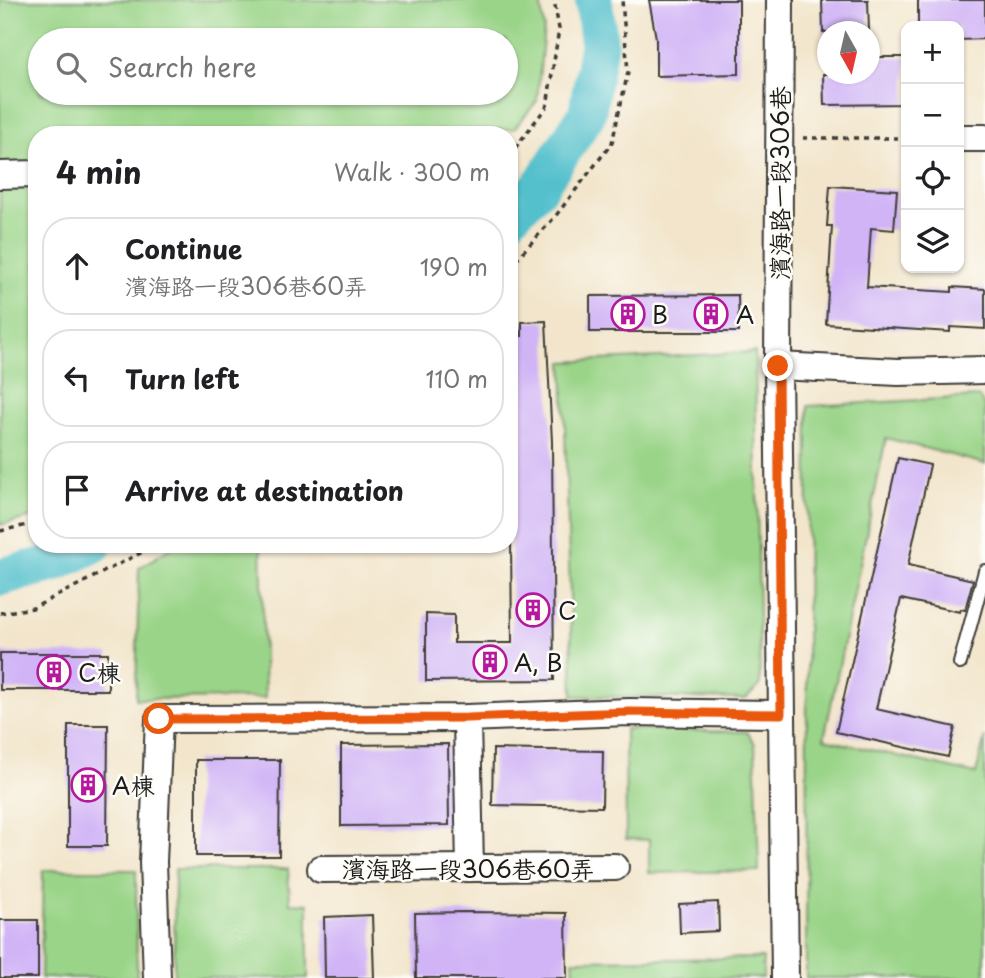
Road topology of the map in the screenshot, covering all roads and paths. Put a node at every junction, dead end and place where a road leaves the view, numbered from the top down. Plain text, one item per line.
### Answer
1 (554, 0) edge
2 (622, 0) edge
3 (780, 0) edge
4 (779, 138) junction
5 (901, 138) edge
6 (964, 138) edge
7 (985, 138) edge
8 (518, 144) edge
9 (28, 174) edge
10 (0, 176) edge
11 (518, 257) edge
12 (778, 366) junction
13 (985, 370) edge
14 (28, 525) edge
15 (0, 531) edge
16 (140, 553) edge
17 (985, 571) edge
18 (0, 613) edge
19 (960, 663) dead end
20 (781, 714) junction
21 (467, 718) junction
22 (615, 867) dead end
23 (470, 868) junction
24 (321, 869) dead end
25 (157, 978) edge
26 (785, 978) edge

1 - 8 path
2 - 11 path
3 - 4 street, 濱海路一段306巷
4 - 5 path
4 - 12 street, 濱海路一段306巷
6 - 7 street
9 - 10 street
12 - 13 street
12 - 20 street, 濱海路一段306巷
14 - 15 path
16 - 18 path
17 - 19 lane
20 - 21 street
20 - 26 street, 濱海路一段306巷
21 - 23 street
21 - 25 street
22 - 23 street, 濱海路一段306巷60弄
23 - 24 street, 濱海路一段306巷60弄

